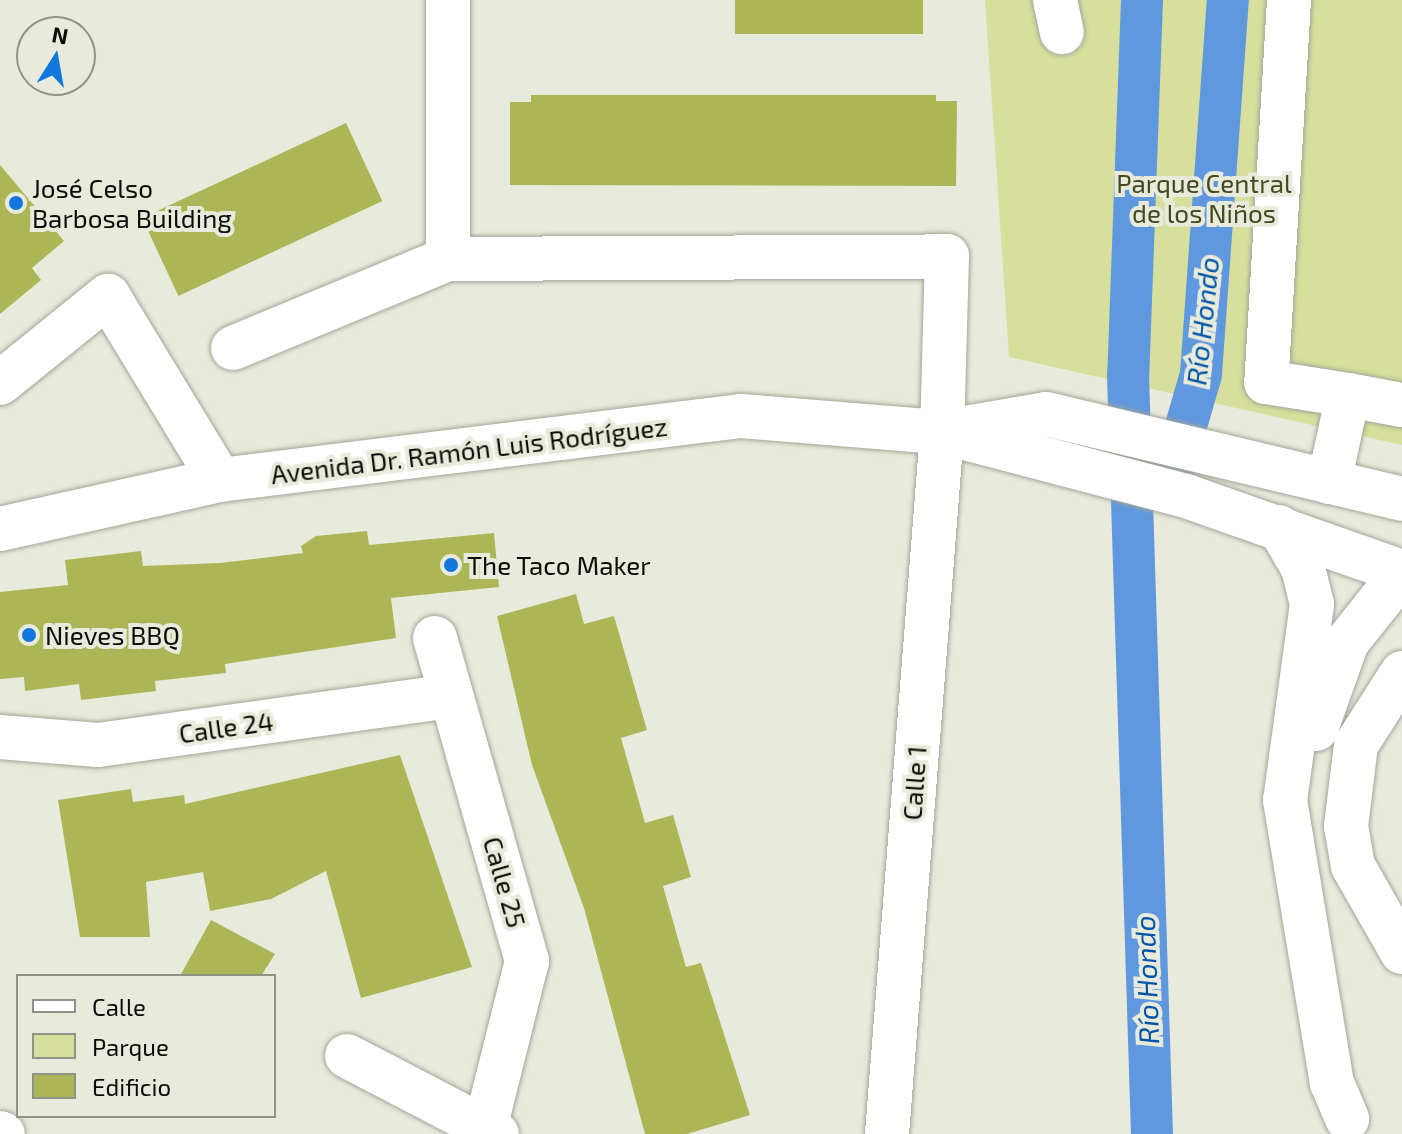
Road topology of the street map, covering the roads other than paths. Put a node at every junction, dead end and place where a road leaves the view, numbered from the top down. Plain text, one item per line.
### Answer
1 (448, 0) edge
2 (1289, 0) edge
3 (448, 259) junction
4 (233, 348) dead end
5 (0, 383) edge
6 (1348, 395) junction
7 (1402, 405) edge
8 (942, 432) junction
9 (1316, 478) junction
10 (220, 480) junction
11 (1402, 499) edge
12 (1279, 527) junction
13 (0, 529) edge
14 (1402, 572) edge
15 (435, 638) dead end
16 (1402, 673) edge
17 (451, 696) junction
18 (0, 737) edge
19 (1402, 952) edge
20 (347, 1056) dead end
21 (1348, 1127) edge
22 (491, 1131) edge
23 (887, 1134) edge

1 - 3 main road
2 - 6 main road
3 - 4 main road
3 - 8 main road, Calle 1
5 - 10 main road
6 - 7 main road
6 - 9 main road
8 - 9 main road, Avenida Dr. Ramón Luis Rodríguez
8 - 10 main road, Avenida Dr. Ramón Luis Rodríguez
8 - 12 main road, Avenida Dr. Ramón Luis Rodríguez
8 - 23 main road, Calle 1
9 - 11 main road, Avenida Dr. Ramón Luis Rodríguez
10 - 13 main road, Avenida Dr. Ramón Luis Rodríguez
12 - 14 main road, Avenida Dr. Ramón Luis Rodríguez
12 - 21 main road
14 - 21 main road
15 - 17 main road, Calle 25
16 - 19 main road
17 - 18 main road, Calle 24
17 - 22 main road, Calle 25
20 - 22 main road

